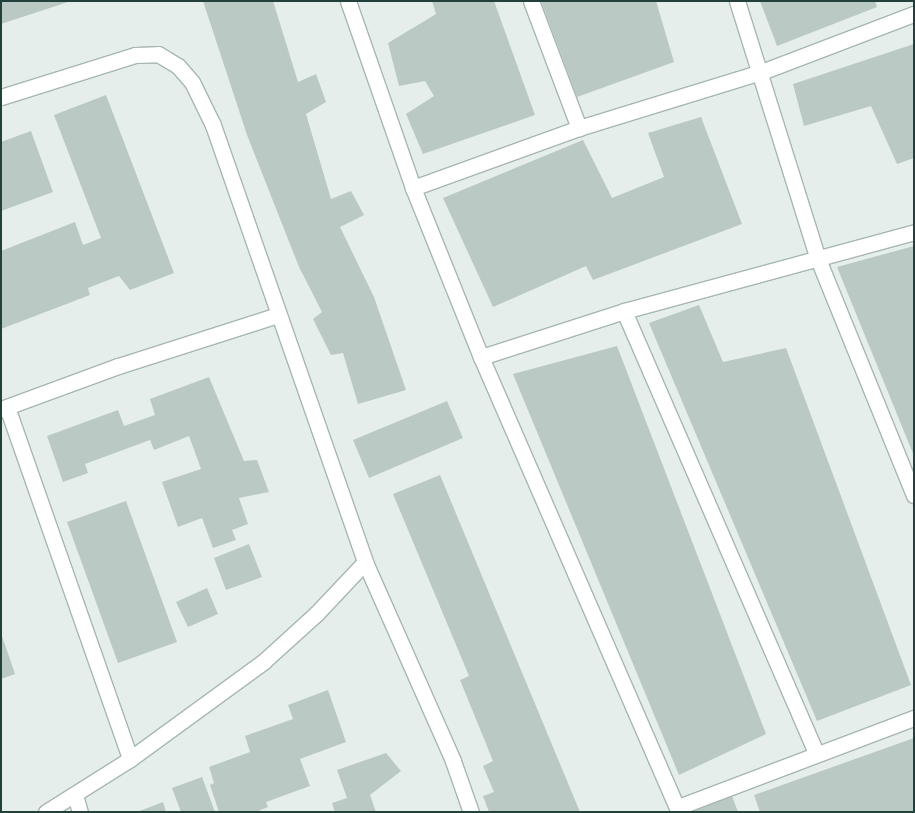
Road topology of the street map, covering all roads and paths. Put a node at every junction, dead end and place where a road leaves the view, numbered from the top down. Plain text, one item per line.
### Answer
1 (348, 1) edge
2 (531, 1) edge
3 (737, 1) edge
4 (908, 10) edge
5 (761, 72) junction
6 (1, 97) edge
7 (580, 128) junction
8 (413, 188) junction
9 (914, 232) edge
10 (818, 259) junction
11 (624, 311) junction
12 (278, 314) junction
13 (481, 357) junction
14 (4, 408) edge
15 (914, 495) edge
16 (365, 562) junction
17 (914, 718) edge
18 (816, 753) junction
19 (130, 759) junction
20 (75, 795) junction
21 (678, 809) edge
22 (46, 812) edge
23 (80, 812) edge
24 (471, 812) edge

1 - 8 street
2 - 7 street
3 - 5 street
4 - 5 street
5 - 7 street
5 - 10 street
6 - 12 street
7 - 8 street
8 - 13 street
9 - 10 street
10 - 11 street
10 - 15 street
11 - 13 street
11 - 18 street
12 - 14 street
12 - 16 street
13 - 21 street
14 - 19 street
16 - 19 street
16 - 24 street
17 - 18 street
18 - 21 street
19 - 20 street
20 - 22 street
20 - 23 street

